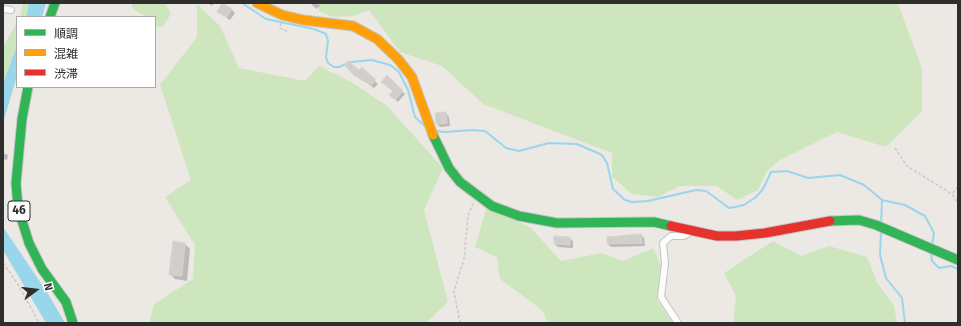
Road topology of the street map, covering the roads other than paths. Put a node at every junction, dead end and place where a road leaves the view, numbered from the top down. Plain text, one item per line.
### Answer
1 (55, 3) edge
2 (257, 3) edge
3 (3, 9) edge
4 (11, 10) dead end
5 (50, 16) edge
6 (28, 88) edge
7 (694, 230) junction
8 (958, 260) edge
9 (73, 323) edge
10 (678, 323) edge

1 - 5 street
2 - 7 street
3 - 4 street
6 - 9 street, 46
7 - 8 street
7 - 10 street

